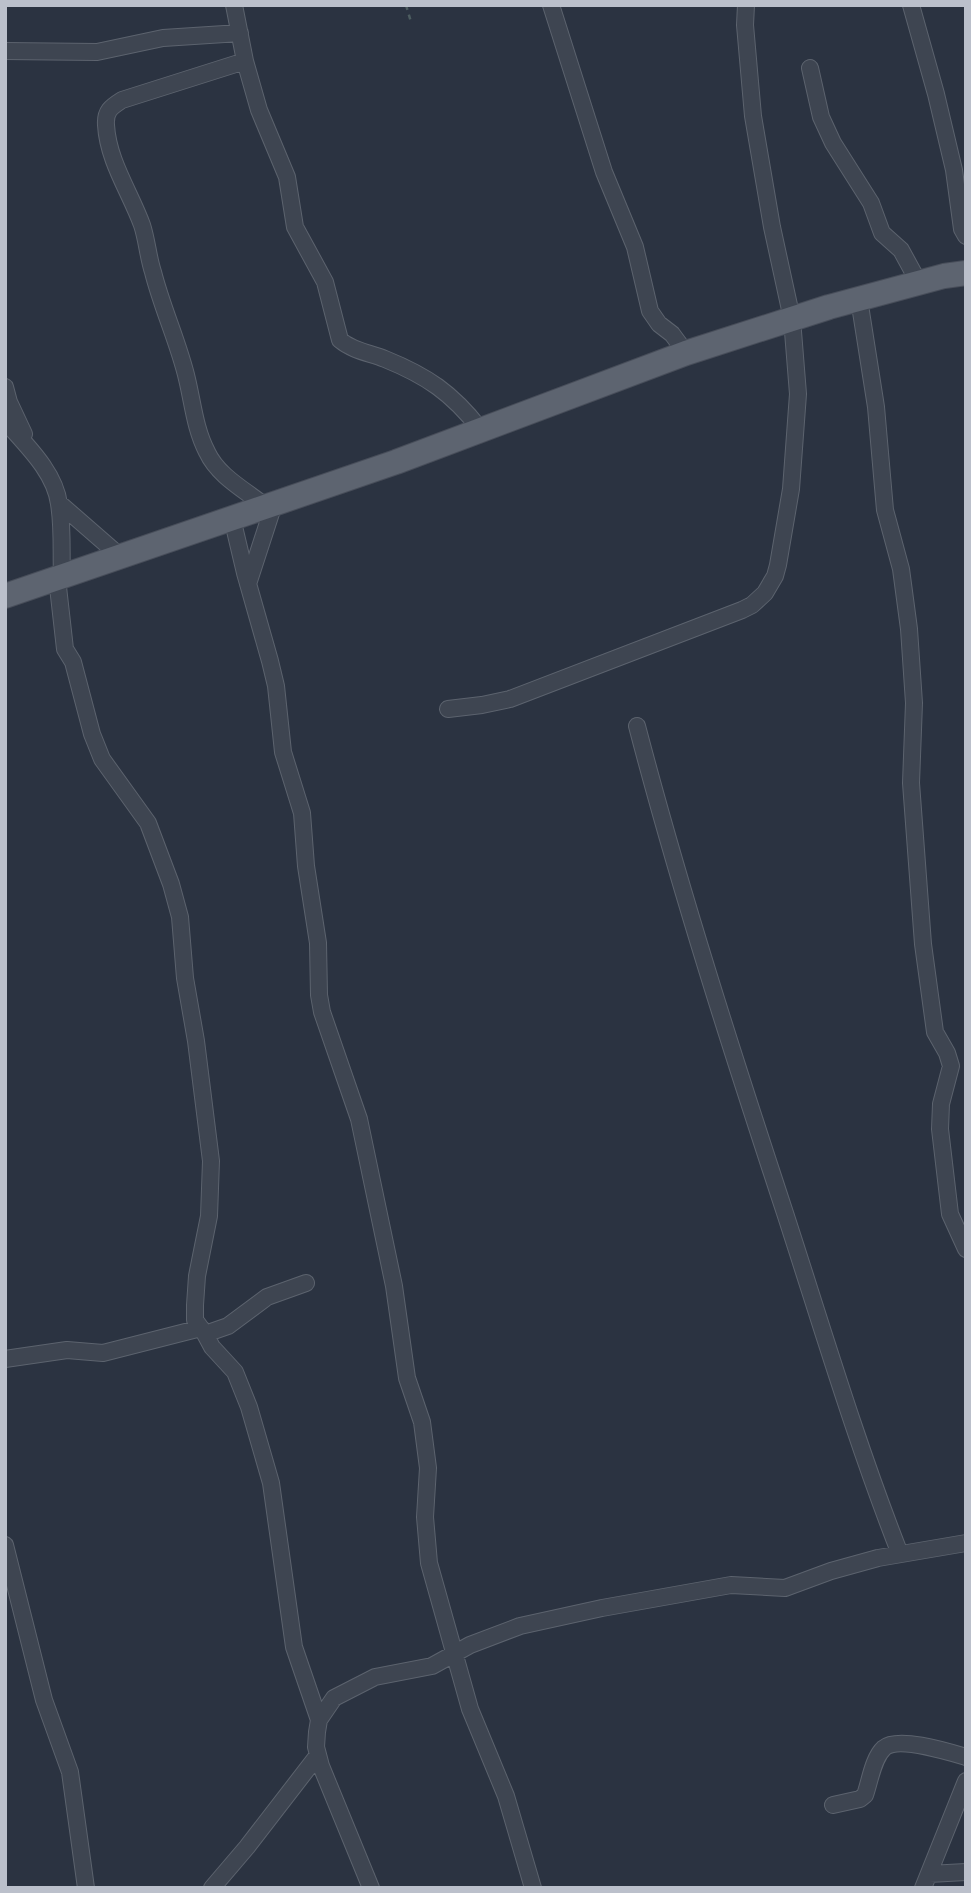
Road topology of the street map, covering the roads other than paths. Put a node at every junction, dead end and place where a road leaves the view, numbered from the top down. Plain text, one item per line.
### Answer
1 (234, 5) edge
2 (551, 5) edge
3 (746, 5) edge
4 (916, 9) edge
5 (240, 33) junction
6 (5, 51) edge
7 (245, 61) junction
8 (810, 68) dead end
9 (966, 236) edge
10 (966, 273) edge
11 (919, 283) junction
12 (859, 299) junction
13 (792, 319) junction
14 (686, 353) junction
15 (5, 387) edge
16 (5, 421) edge
17 (480, 429) junction
18 (33, 453) junction
19 (60, 503) junction
20 (269, 505) junction
21 (232, 518) junction
22 (121, 556) junction
23 (59, 578) junction
24 (248, 584) junction
25 (5, 596) edge
26 (448, 709) dead end
27 (638, 726) dead end
28 (966, 1249) edge
29 (306, 1283) dead end
30 (203, 1331) junction
31 (5, 1359) edge
32 (966, 1543) edge
33 (5, 1545) edge
34 (900, 1554) junction
35 (454, 1653) junction
36 (319, 1720) junction
37 (318, 1755) junction
38 (966, 1757) edge
39 (966, 1781) edge
40 (833, 1805) dead end
41 (966, 1872) edge
42 (926, 1881) edge
43 (86, 1888) edge
44 (212, 1888) edge
45 (371, 1888) edge
46 (533, 1888) edge

1 - 5 street
2 - 14 street
3 - 13 street
4 - 9 street
5 - 6 street
5 - 7 street
7 - 17 street
7 - 20 street
8 - 11 street
10 - 11 main road
11 - 12 main road
12 - 13 main road
12 - 28 street
13 - 14 main road
13 - 26 street
14 - 17 main road
15 - 18 street
16 - 18 street
17 - 20 main road
18 - 19 street
19 - 22 street
19 - 23 street
20 - 21 main road
20 - 24 street
21 - 22 main road
21 - 24 street
22 - 23 main road
23 - 25 main road
23 - 30 street
24 - 35 street
27 - 34 street
29 - 30 street
30 - 31 street
30 - 36 street
32 - 34 street
33 - 43 street
34 - 35 street
35 - 36 street
35 - 46 street
36 - 37 street
37 - 44 street
37 - 45 street
38 - 40 street
39 - 42 street
41 - 42 street

